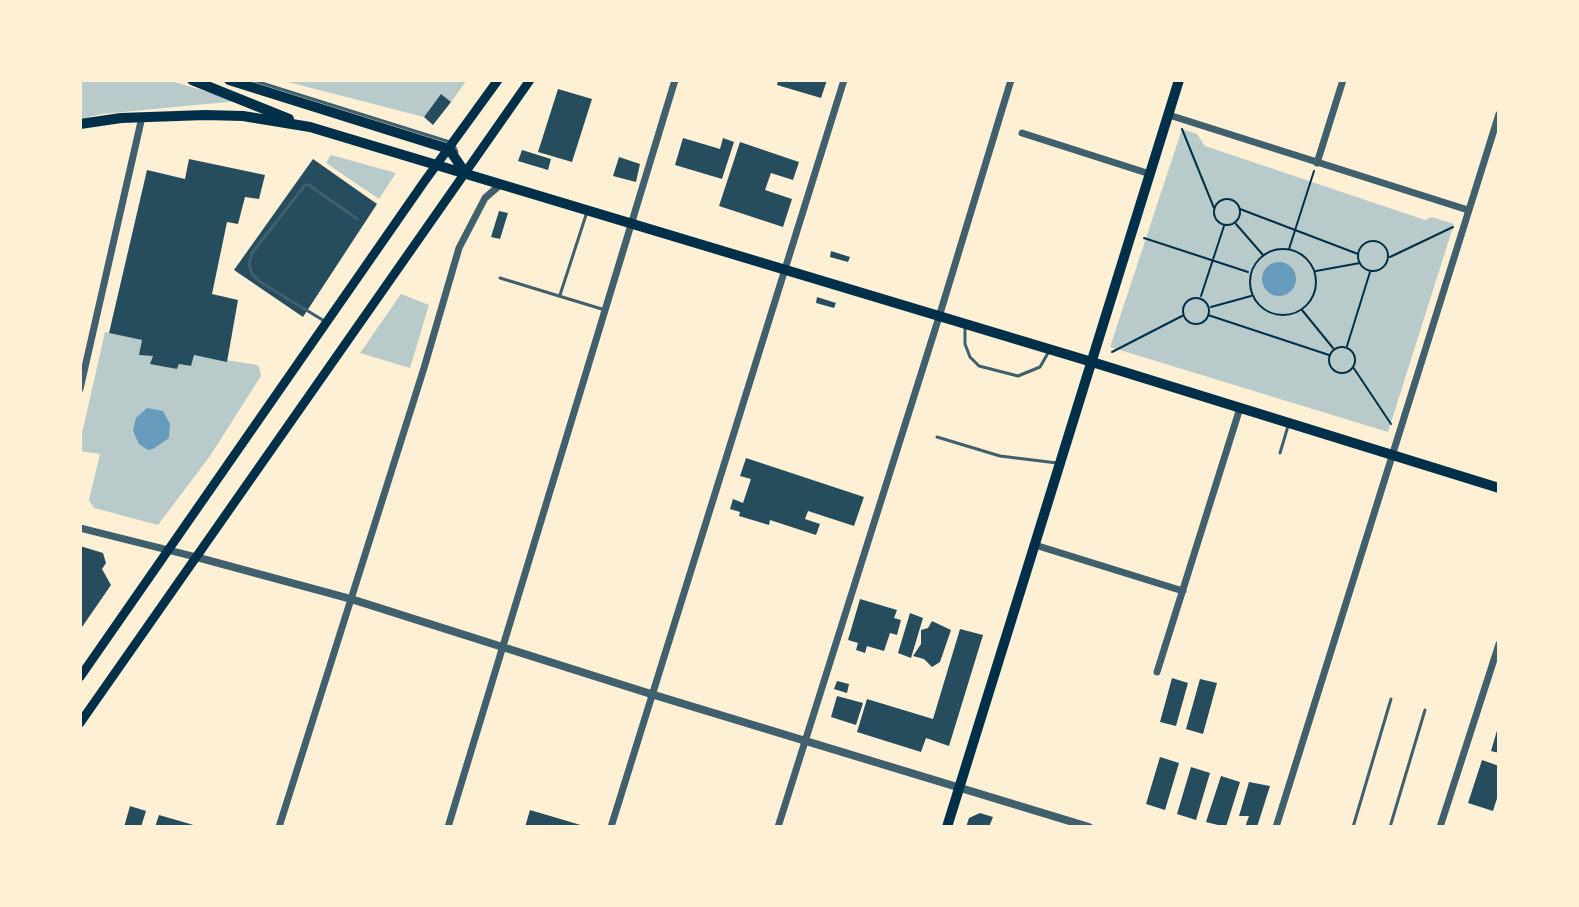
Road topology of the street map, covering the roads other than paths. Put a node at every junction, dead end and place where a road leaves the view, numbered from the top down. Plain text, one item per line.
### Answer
1 (192, 80) edge
2 (229, 80) edge
3 (252, 80) edge
4 (498, 80) edge
5 (530, 80) edge
6 (675, 80) edge
7 (844, 80) edge
8 (1011, 80) edge
9 (1179, 80) edge
10 (1343, 80) edge
11 (1499, 114) edge
12 (142, 117) junction
13 (1167, 120) junction
14 (80, 124) edge
15 (310, 127) junction
16 (1022, 133) dead end
17 (451, 146) junction
18 (1317, 163) junction
19 (436, 165) junction
20 (466, 174) junction
21 (1150, 174) junction
22 (500, 185) junction
23 (1468, 210) junction
24 (588, 211) junction
25 (357, 219) dead end
26 (632, 224) junction
27 (786, 271) junction
28 (500, 278) dead end
29 (560, 297) junction
30 (605, 310) junction
31 (939, 317) junction
32 (326, 322) junction
33 (965, 324) junction
34 (1050, 349) junction
35 (1092, 362) junction
36 (80, 389) edge
37 (1240, 408) junction
38 (1289, 422) junction
39 (937, 437) dead end
40 (1280, 453) dead end
41 (1391, 454) junction
42 (1060, 463) junction
43 (1499, 488) edge
44 (80, 528) edge
45 (1035, 545) junction
46 (170, 549) junction
47 (196, 557) junction
48 (1183, 591) junction
49 (351, 599) junction
50 (1499, 644) edge
51 (504, 646) junction
52 (1157, 672) dead end
53 (80, 677) edge
54 (651, 694) junction
55 (1391, 699) dead end
56 (1425, 710) dead end
57 (80, 723) edge
58 (805, 741) junction
59 (959, 788) junction
60 (279, 827) edge
61 (448, 827) edge
62 (611, 827) edge
63 (778, 827) edge
64 (947, 827) edge
65 (1088, 827) edge
66 (1276, 827) edge
67 (1353, 827) edge
68 (1390, 827) edge
69 (1440, 827) edge

1 - 15 main road
2 - 17 main road
3 - 17 lane
4 - 17 main road
5 - 20 main road
6 - 26 street
7 - 27 street
8 - 31 street
9 - 13 main road
10 - 18 street
11 - 23 street
12 - 14 main road
12 - 15 main road
12 - 36 street
13 - 18 street
13 - 21 main road
15 - 19 main road
16 - 21 street
17 - 19 main road
17 - 20 main road
18 - 23 street
19 - 20 main road
19 - 32 main road
20 - 22 main road
20 - 47 main road
21 - 35 main road
22 - 24 main road
22 - 49 street
23 - 41 street
24 - 26 main road
24 - 29 lane
25 - 32 lane
26 - 27 main road
26 - 30 street
27 - 31 main road
27 - 54 street
28 - 29 lane
29 - 30 lane
30 - 51 street
31 - 33 main road
31 - 58 street
32 - 46 main road
33 - 34 main road
33 - 34 lane
34 - 35 main road
35 - 37 main road
35 - 42 main road
37 - 38 main road
37 - 48 street
38 - 40 lane
38 - 41 main road
39 - 42 lane
41 - 43 main road
41 - 66 street
42 - 45 main road
44 - 46 street
45 - 48 street
45 - 59 main road
46 - 47 street
46 - 53 main road
47 - 49 street
47 - 57 main road
48 - 52 street
49 - 51 street
49 - 60 street
50 - 69 street
51 - 54 street
51 - 61 street
54 - 58 street
54 - 62 street
55 - 67 lane
56 - 68 lane
58 - 59 street
58 - 63 street
59 - 64 main road
59 - 65 street

